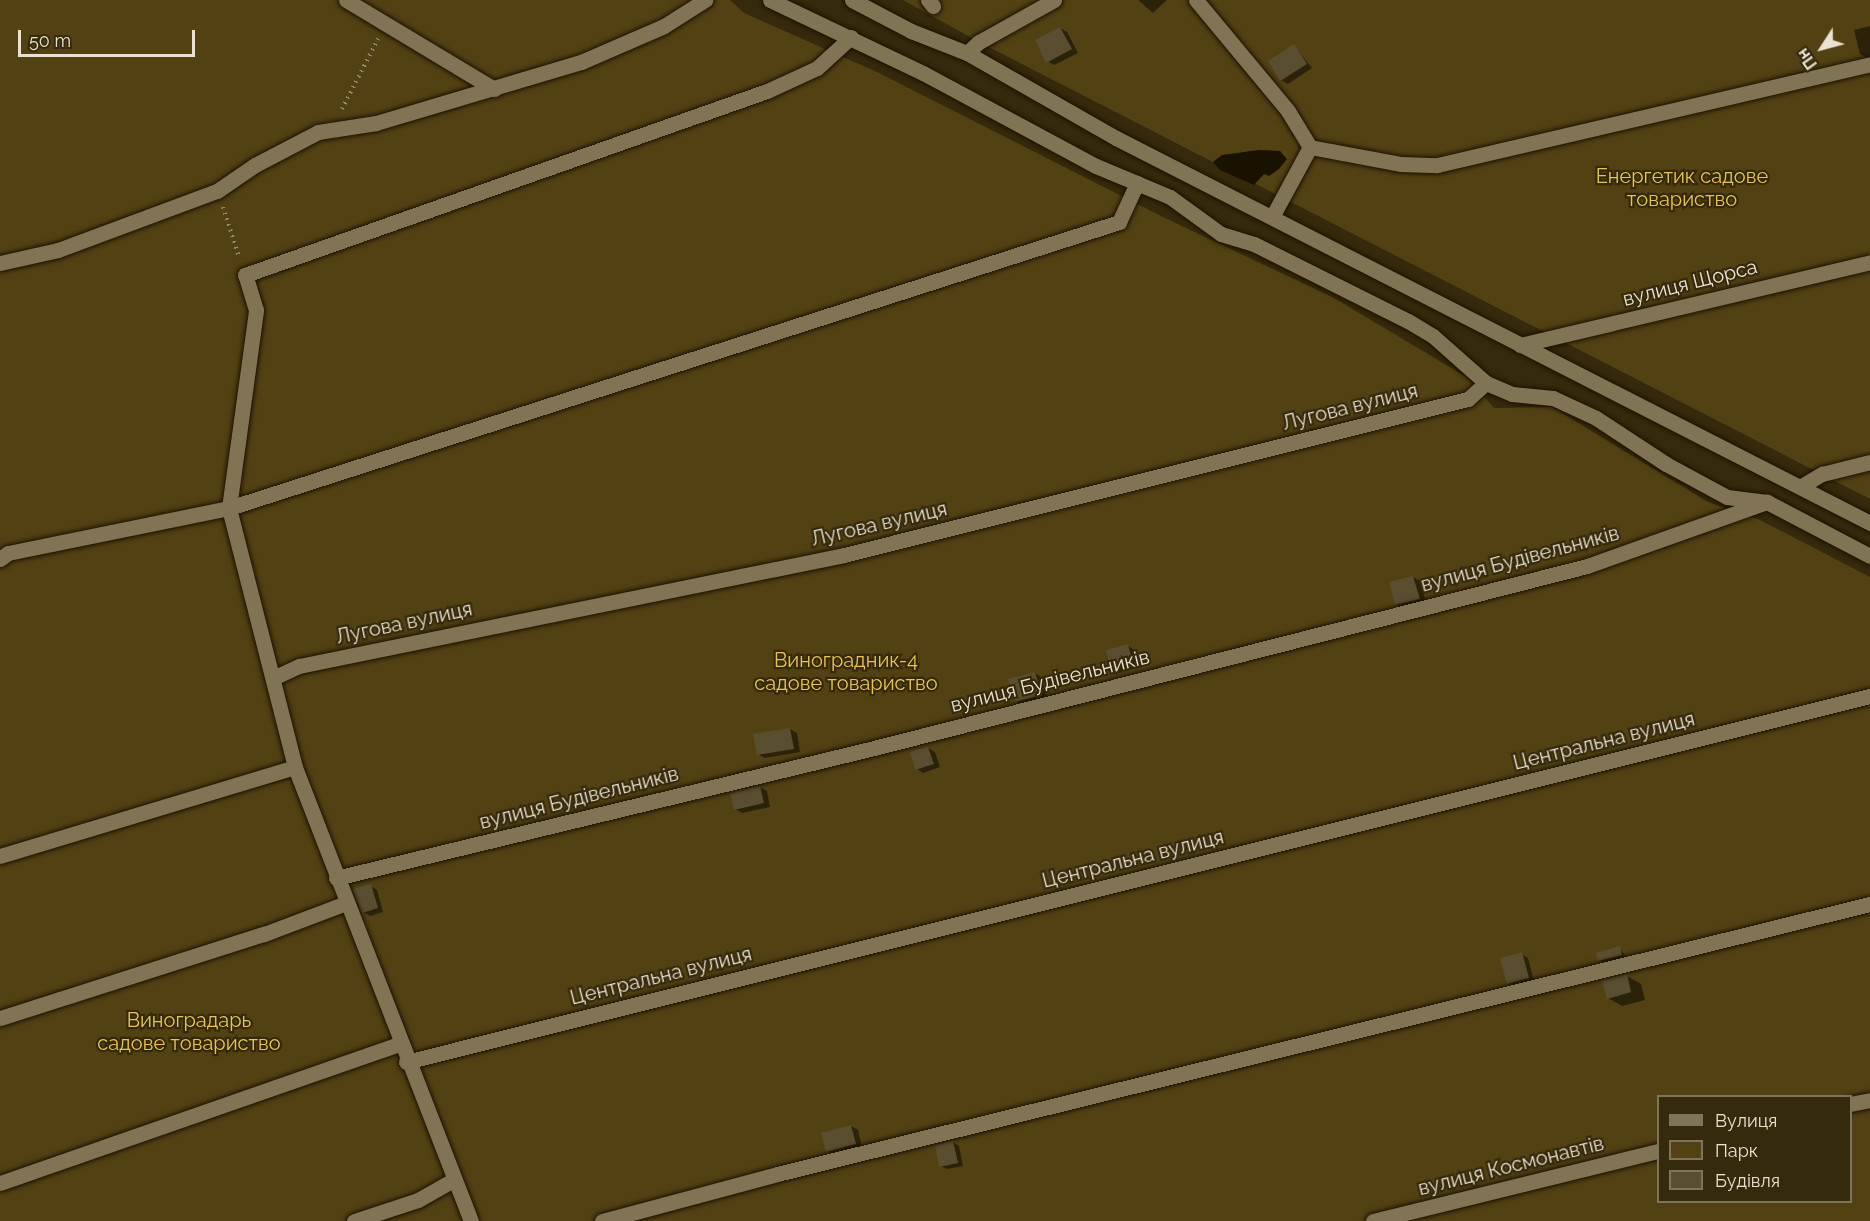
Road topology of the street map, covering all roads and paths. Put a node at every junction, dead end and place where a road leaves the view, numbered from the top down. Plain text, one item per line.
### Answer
1 (346, 0) edge
2 (705, 0) edge
3 (770, 0) edge
4 (852, 0) edge
5 (1054, 0) edge
6 (1196, 0) edge
7 (383, 20) junction
8 (851, 37) junction
9 (967, 53) junction
10 (1870, 64) edge
11 (494, 89) junction
12 (318, 132) junction
13 (1310, 147) junction
14 (1137, 183) junction
15 (217, 191) junction
16 (1272, 217) junction
17 (1870, 262) edge
18 (0, 263) edge
19 (246, 275) junction
20 (1520, 345) junction
21 (1486, 383) junction
22 (1870, 462) edge
23 (1800, 487) junction
24 (1767, 502) junction
25 (229, 508) junction
26 (1870, 523) edge
27 (1870, 556) edge
28 (0, 559) edge
29 (273, 678) junction
30 (1870, 696) edge
31 (295, 767) junction
32 (0, 856) edge
33 (336, 878) junction
34 (346, 903) junction
35 (1870, 904) edge
36 (0, 1018) edge
37 (399, 1044) junction
38 (406, 1062) junction
39 (1870, 1100) edge
40 (1852, 1104) edge
41 (1657, 1151) edge
42 (453, 1180) junction
43 (0, 1183) edge
44 (354, 1221) edge
45 (471, 1221) edge
46 (602, 1221) edge
47 (1373, 1221) edge

1 - 7 lane
2 - 11 lane
3 - 8 lane
4 - 9 lane
5 - 9 lane
6 - 13 lane
7 - 11 lane
7 - 12 path
8 - 14 lane
8 - 19 lane
9 - 16 lane
10 - 13 lane
11 - 12 lane
12 - 15 lane
13 - 16 lane
14 - 21 lane
14 - 25 lane
15 - 18 lane
15 - 19 path
16 - 20 lane
17 - 20 lane, вулиця Щорса
19 - 25 lane
20 - 23 lane
21 - 24 lane
21 - 29 lane, Лугова вулиця
22 - 23 lane
23 - 26 lane
24 - 27 lane
24 - 33 lane, вулиця Будівельників
25 - 28 lane
25 - 29 lane
29 - 31 lane
30 - 38 lane, Центральна вулиця
31 - 32 lane
31 - 33 lane
33 - 34 lane
34 - 36 lane
34 - 37 lane
35 - 46 lane
37 - 38 lane
37 - 43 lane
38 - 42 lane
39 - 40 lane
41 - 47 lane, вулиця Космонавтів
42 - 44 lane
42 - 45 lane

